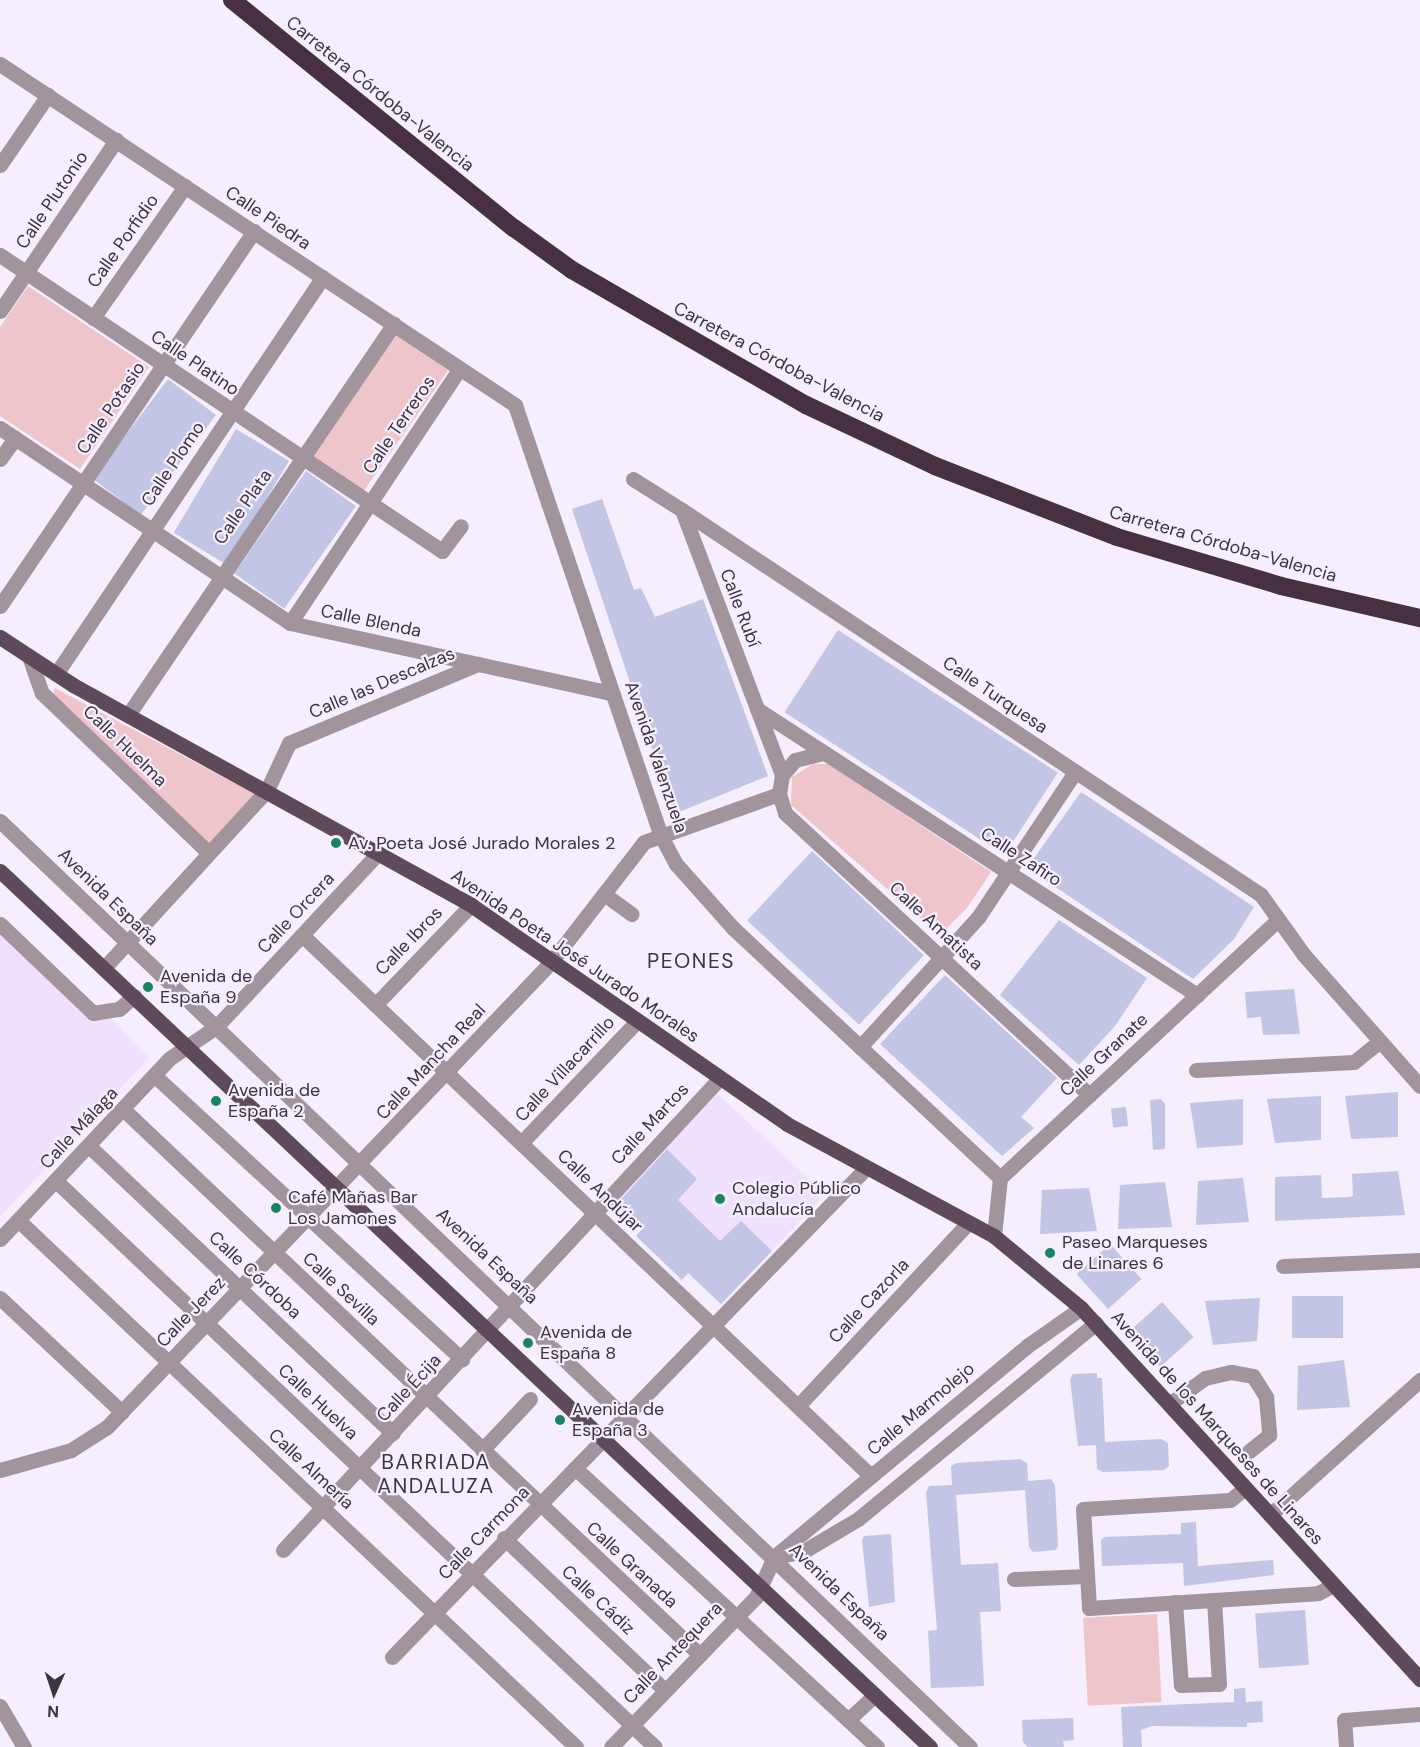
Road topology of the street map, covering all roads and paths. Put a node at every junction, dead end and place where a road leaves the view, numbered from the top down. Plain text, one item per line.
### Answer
1 (232, 0) edge
2 (0, 64) edge
3 (48, 95) junction
4 (116, 140) junction
5 (0, 165) edge
6 (185, 186) junction
7 (254, 231) junction
8 (0, 255) edge
9 (26, 273) junction
10 (322, 277) junction
11 (0, 311) edge
12 (93, 318) junction
13 (394, 324) junction
14 (164, 365) junction
15 (460, 368) junction
16 (515, 405) joint
17 (232, 411) junction
18 (0, 428) edge
19 (15, 438) junction
20 (301, 458) junction
21 (0, 459) edge
22 (633, 479) dead end
23 (83, 484) junction
24 (369, 504) junction
25 (682, 510) junction
26 (461, 526) dead end
27 (152, 531) junction
28 (219, 575) junction
29 (0, 606) edge
30 (1420, 618) edge
31 (290, 623) junction
32 (0, 637) edge
33 (29, 656) junction
34 (478, 664) junction
35 (56, 674) junction
36 (612, 693) junction
37 (757, 709) junction
38 (128, 715) junction
39 (824, 753) junction
40 (1075, 772) junction
41 (782, 775) junction
42 (267, 790) junction
43 (779, 794) junction
44 (0, 821) edge
45 (660, 836) junction
46 (210, 853) junction
47 (378, 853) junction
48 (0, 871) edge
49 (1010, 873) junction
50 (604, 894) junction
51 (471, 905) junction
52 (632, 914) dead end
53 (1277, 921) junction
54 (0, 924) edge
55 (302, 935) junction
56 (128, 943) junction
57 (941, 958) junction
58 (551, 962) junction
59 (104, 968) junction
60 (1197, 995) junction
61 (134, 996) junction
62 (376, 1004) junction
63 (637, 1021) junction
64 (216, 1027) junction
65 (1380, 1041) junction
66 (189, 1047) junction
67 (860, 1047) junction
68 (1196, 1070) dead end
69 (447, 1073) junction
70 (155, 1076) junction
71 (720, 1078) junction
72 (1420, 1086) edge
73 (1089, 1095) junction
74 (124, 1110) junction
75 (521, 1143) junction
76 (89, 1146) junction
77 (362, 1165) junction
78 (865, 1169) junction
79 (1000, 1178) junction
80 (56, 1181) junction
81 (337, 1187) junction
82 (594, 1212) junction
83 (310, 1216) junction
84 (18, 1220) junction
85 (968, 1223) junction
86 (994, 1236) junction
87 (0, 1239) edge
88 (274, 1253) junction
89 (1420, 1260) edge
90 (1283, 1266) dead end
91 (240, 1288) junction
92 (0, 1298) edge
93 (510, 1304) junction
94 (1081, 1308) junction
95 (1095, 1323) junction
96 (207, 1324) junction
97 (714, 1327) junction
98 (488, 1330) junction
99 (1032, 1343) junction
100 (462, 1359) junction
101 (169, 1363) junction
102 (1046, 1364) junction
103 (1420, 1380) edge
104 (427, 1397) junction
105 (530, 1399) dead end
106 (1169, 1404) junction
107 (798, 1406) junction
108 (123, 1412) junction
109 (628, 1418) junction
110 (393, 1433) junction
111 (606, 1439) junction
112 (482, 1450) junction
113 (1249, 1451) dead end
114 (360, 1468) junction
115 (575, 1468) junction
116 (0, 1470) edge
117 (871, 1476) junction
118 (1245, 1488) junction
119 (539, 1505) junction
120 (836, 1505) junction
121 (323, 1508) junction
122 (1270, 1515) junction
123 (855, 1521) junction
124 (504, 1538) junction
125 (283, 1550) dead end
126 (774, 1557) junction
127 (471, 1574) junction
128 (1087, 1576) junction
129 (1014, 1579) dead end
130 (1334, 1585) junction
131 (763, 1587) junction
132 (1214, 1600) junction
133 (1175, 1602) junction
134 (434, 1613) junction
135 (734, 1617) junction
136 (699, 1654) junction
137 (392, 1657) dead end
138 (1420, 1679) edge
139 (665, 1690) junction
140 (875, 1695) junction
141 (0, 1706) edge
142 (1420, 1714) edge
143 (848, 1720) junction
144 (631, 1725) junction
145 (24, 1747) edge
146 (576, 1747) edge
147 (611, 1747) edge
148 (655, 1747) edge
149 (878, 1747) edge
150 (930, 1747) edge
151 (970, 1747) edge
152 (1346, 1747) edge

1 - 30 highway, Carretera Córdoba-Valencia
2 - 3 street, Calle Piedra
3 - 4 street, Calle Piedra
3 - 5 street
4 - 6 street, Calle Piedra
4 - 9 street, Calle Plutonio
6 - 7 street, Calle Piedra
6 - 12 street, Calle Porfidio
7 - 10 street, Calle Piedra
7 - 14 street, Calle Potasio
8 - 9 street, Calle Platino
9 - 11 street, Calle Plutonio
9 - 12 street, Calle Platino
10 - 13 street, Calle Piedra
10 - 17 street, Calle Plomo
12 - 14 street, Calle Platino
13 - 15 street, Calle Piedra
13 - 20 street, Calle Plata
14 - 17 street, Calle Platino
14 - 23 street, Calle Potasio
15 - 16 street, Calle Piedra
15 - 24 street, Calle Terreros
16 - 36 street, Avenida Valenzuela
17 - 20 street, Calle Platino
17 - 27 street, Calle Plomo
18 - 19 street
19 - 21 street
19 - 23 street
20 - 24 street, Calle Platino
20 - 28 street, Calle Plata
22 - 25 street
23 - 27 street
23 - 29 street, Calle Potasio
24 - 26 street, Calle Terreros
24 - 31 street, Calle Terreros
25 - 37 street, Calle Rubí
25 - 40 street, Calle Turquesa
27 - 28 street
27 - 35 street, Calle Plomo
28 - 31 street
28 - 38 street, Calle Plata
31 - 34 street, Calle Blenda
32 - 33 main road, Avenida Poeta José Jurado Morales
33 - 35 main road, Avenida Poeta José Jurado Morales
33 - 46 street, Calle Huelma
34 - 36 street, Calle las Descalzas
34 - 42 street, Calle las Descalzas
35 - 38 main road, Avenida Poeta José Jurado Morales
36 - 45 street, Avenida Valenzuela
37 - 39 street, Calle Zafiro
37 - 41 street, Calle Rubí
38 - 42 main road, Avenida Poeta José Jurado Morales
39 - 41 street
39 - 49 street, Calle Zafiro
40 - 49 street
40 - 53 street, Calle Turquesa
41 - 43 street
42 - 46 street, Calle las Descalzas
42 - 47 main road, Avenida Poeta José Jurado Morales
43 - 45 street, Calle Mancha Real
43 - 57 street, Calle Amatista
44 - 56 street, Avenida España
45 - 50 street, Calle Mancha Real
45 - 67 street, Avenida Valenzuela
46 - 56 street, Calle las Descalzas
47 - 51 main road, Avenida Poeta José Jurado Morales
47 - 55 street, Calle Orcera
48 - 59 main road
49 - 57 street
49 - 60 street, Calle Zafiro
50 - 52 street
50 - 58 street, Calle Mancha Real
51 - 58 main road, Avenida Poeta José Jurado Morales
51 - 62 street, Calle Ibros
53 - 60 street, Calle Granate
53 - 65 street, Calle Turquesa
54 - 61 street
55 - 62 street, Calle Andújar
55 - 64 street, Calle Orcera
56 - 59 street, Calle las Descalzas
56 - 64 street, Avenida España
57 - 67 street
57 - 73 street, Calle Amatista
58 - 63 main road, Avenida Poeta José Jurado Morales
58 - 69 street, Calle Mancha Real
59 - 61 main road
60 - 73 street, Calle Granate
61 - 66 main road
62 - 69 street, Calle Andújar
63 - 71 main road, Avenida Poeta José Jurado Morales
63 - 75 street, Calle Villacarrillo
64 - 66 street, Calle Orcera
64 - 77 street, Avenida España
65 - 68 street
65 - 72 street, Calle Turquesa
66 - 70 street, Calle Málaga
66 - 81 main road
67 - 79 street, Avenida Valenzuela
69 - 75 street, Calle Andújar
69 - 77 street, Calle Mancha Real
70 - 74 street, Calle Málaga
70 - 83 street
71 - 78 main road, Avenida Poeta José Jurado Morales
71 - 82 street, Calle Martos
73 - 79 street, Calle Granate
74 - 76 street, Calle Málaga
74 - 88 street, Calle Sevilla
75 - 82 street, Calle Andújar
76 - 80 street, Calle Málaga
76 - 91 street, Calle Córdoba
77 - 81 street, Calle Mancha Real
77 - 93 street, Avenida España
78 - 85 main road, Avenida Poeta José Jurado Morales
78 - 97 street, Calle Carmona
79 - 86 street
80 - 84 street, Calle Málaga
80 - 96 street, Calle Huelva
81 - 83 street, Calle Jerez
81 - 98 main road
82 - 93 street, Calle Martos
82 - 97 street, Calle Andújar
83 - 88 street, Calle Jerez
83 - 100 street
84 - 87 street, Calle Málaga
84 - 101 street, Calle Almería
85 - 86 main road, Avenida de los Marqueses de Linares
85 - 107 street, Calle Cazorla
86 - 94 main road, Avenida de los Marqueses de Linares
88 - 91 street, Calle Jerez
88 - 104 street, Calle Sevilla
89 - 90 street
91 - 96 street, Calle Jerez
91 - 110 street, Calle Córdoba
92 - 108 street
93 - 98 street, Calle Martos
93 - 109 street, Avenida España
94 - 95 main road, Avenida de los Marqueses de Linares
94 - 99 street, Calle Marmolejo
95 - 102 street
95 - 106 main road, Avenida de los Marqueses de Linares
96 - 101 street, Calle Jerez
96 - 114 street, Calle Huelva
97 - 107 street, Calle Andújar
97 - 109 street, Calle Carmona
98 - 100 street, Calle Écija
98 - 111 main road
99 - 102 street
99 - 117 street, Calle Marmolejo
100 - 104 street, Calle Écija
101 - 108 street, Calle Jerez
101 - 121 street, Calle Almería
102 - 123 street
103 - 122 street
104 - 110 street, Calle Écija
104 - 112 street, Calle Sevilla
105 - 112 street
106 - 113 street
106 - 118 main road, Avenida de los Marqueses de Linares
107 - 117 street, Calle Andújar
108 - 116 street, Calle Jerez
109 - 111 street, Calle Carmona
109 - 126 street, Avenida España
110 - 114 street, Calle Écija
111 - 115 street, Calle Carmona
111 - 131 main road
112 - 119 street, Calle Granada
114 - 121 street, Calle Écija
114 - 127 street, Calle Huelva
115 - 119 street, Calle Carmona
115 - 135 street
117 - 120 street, Calle Marmolejo
118 - 122 main road, Avenida de los Marqueses de Linares
118 - 128 street
119 - 124 street, Calle Carmona
119 - 136 street, Calle Granada
120 - 123 street
120 - 126 street, Calle Marmolejo
121 - 125 street, Calle Écija
121 - 134 street, Calle Almería
122 - 130 main road, Avenida de los Marqueses de Linares
123 - 126 street
124 - 127 street, Calle Carmona
124 - 139 street, Calle Cádiz
126 - 131 street, Calle Marmolejo
126 - 151 street, Avenida España
127 - 134 street, Calle Carmona
127 - 144 street, Calle Huelva
128 - 129 street
128 - 133 street
130 - 132 street
130 - 138 main road, Avenida de los Marqueses de Linares
131 - 135 street, Calle Antequera
131 - 140 main road
132 - 133 street
132 - 133 street
134 - 137 street, Calle Carmona
134 - 146 street, Calle Almería
135 - 136 street, Calle Antequera
135 - 143 street
136 - 139 street, Calle Antequera
139 - 144 street, Calle Antequera
140 - 143 street
140 - 150 main road
141 - 145 street
142 - 152 street
143 - 149 street
144 - 147 street, Calle Antequera
144 - 148 street, Calle Huelva

